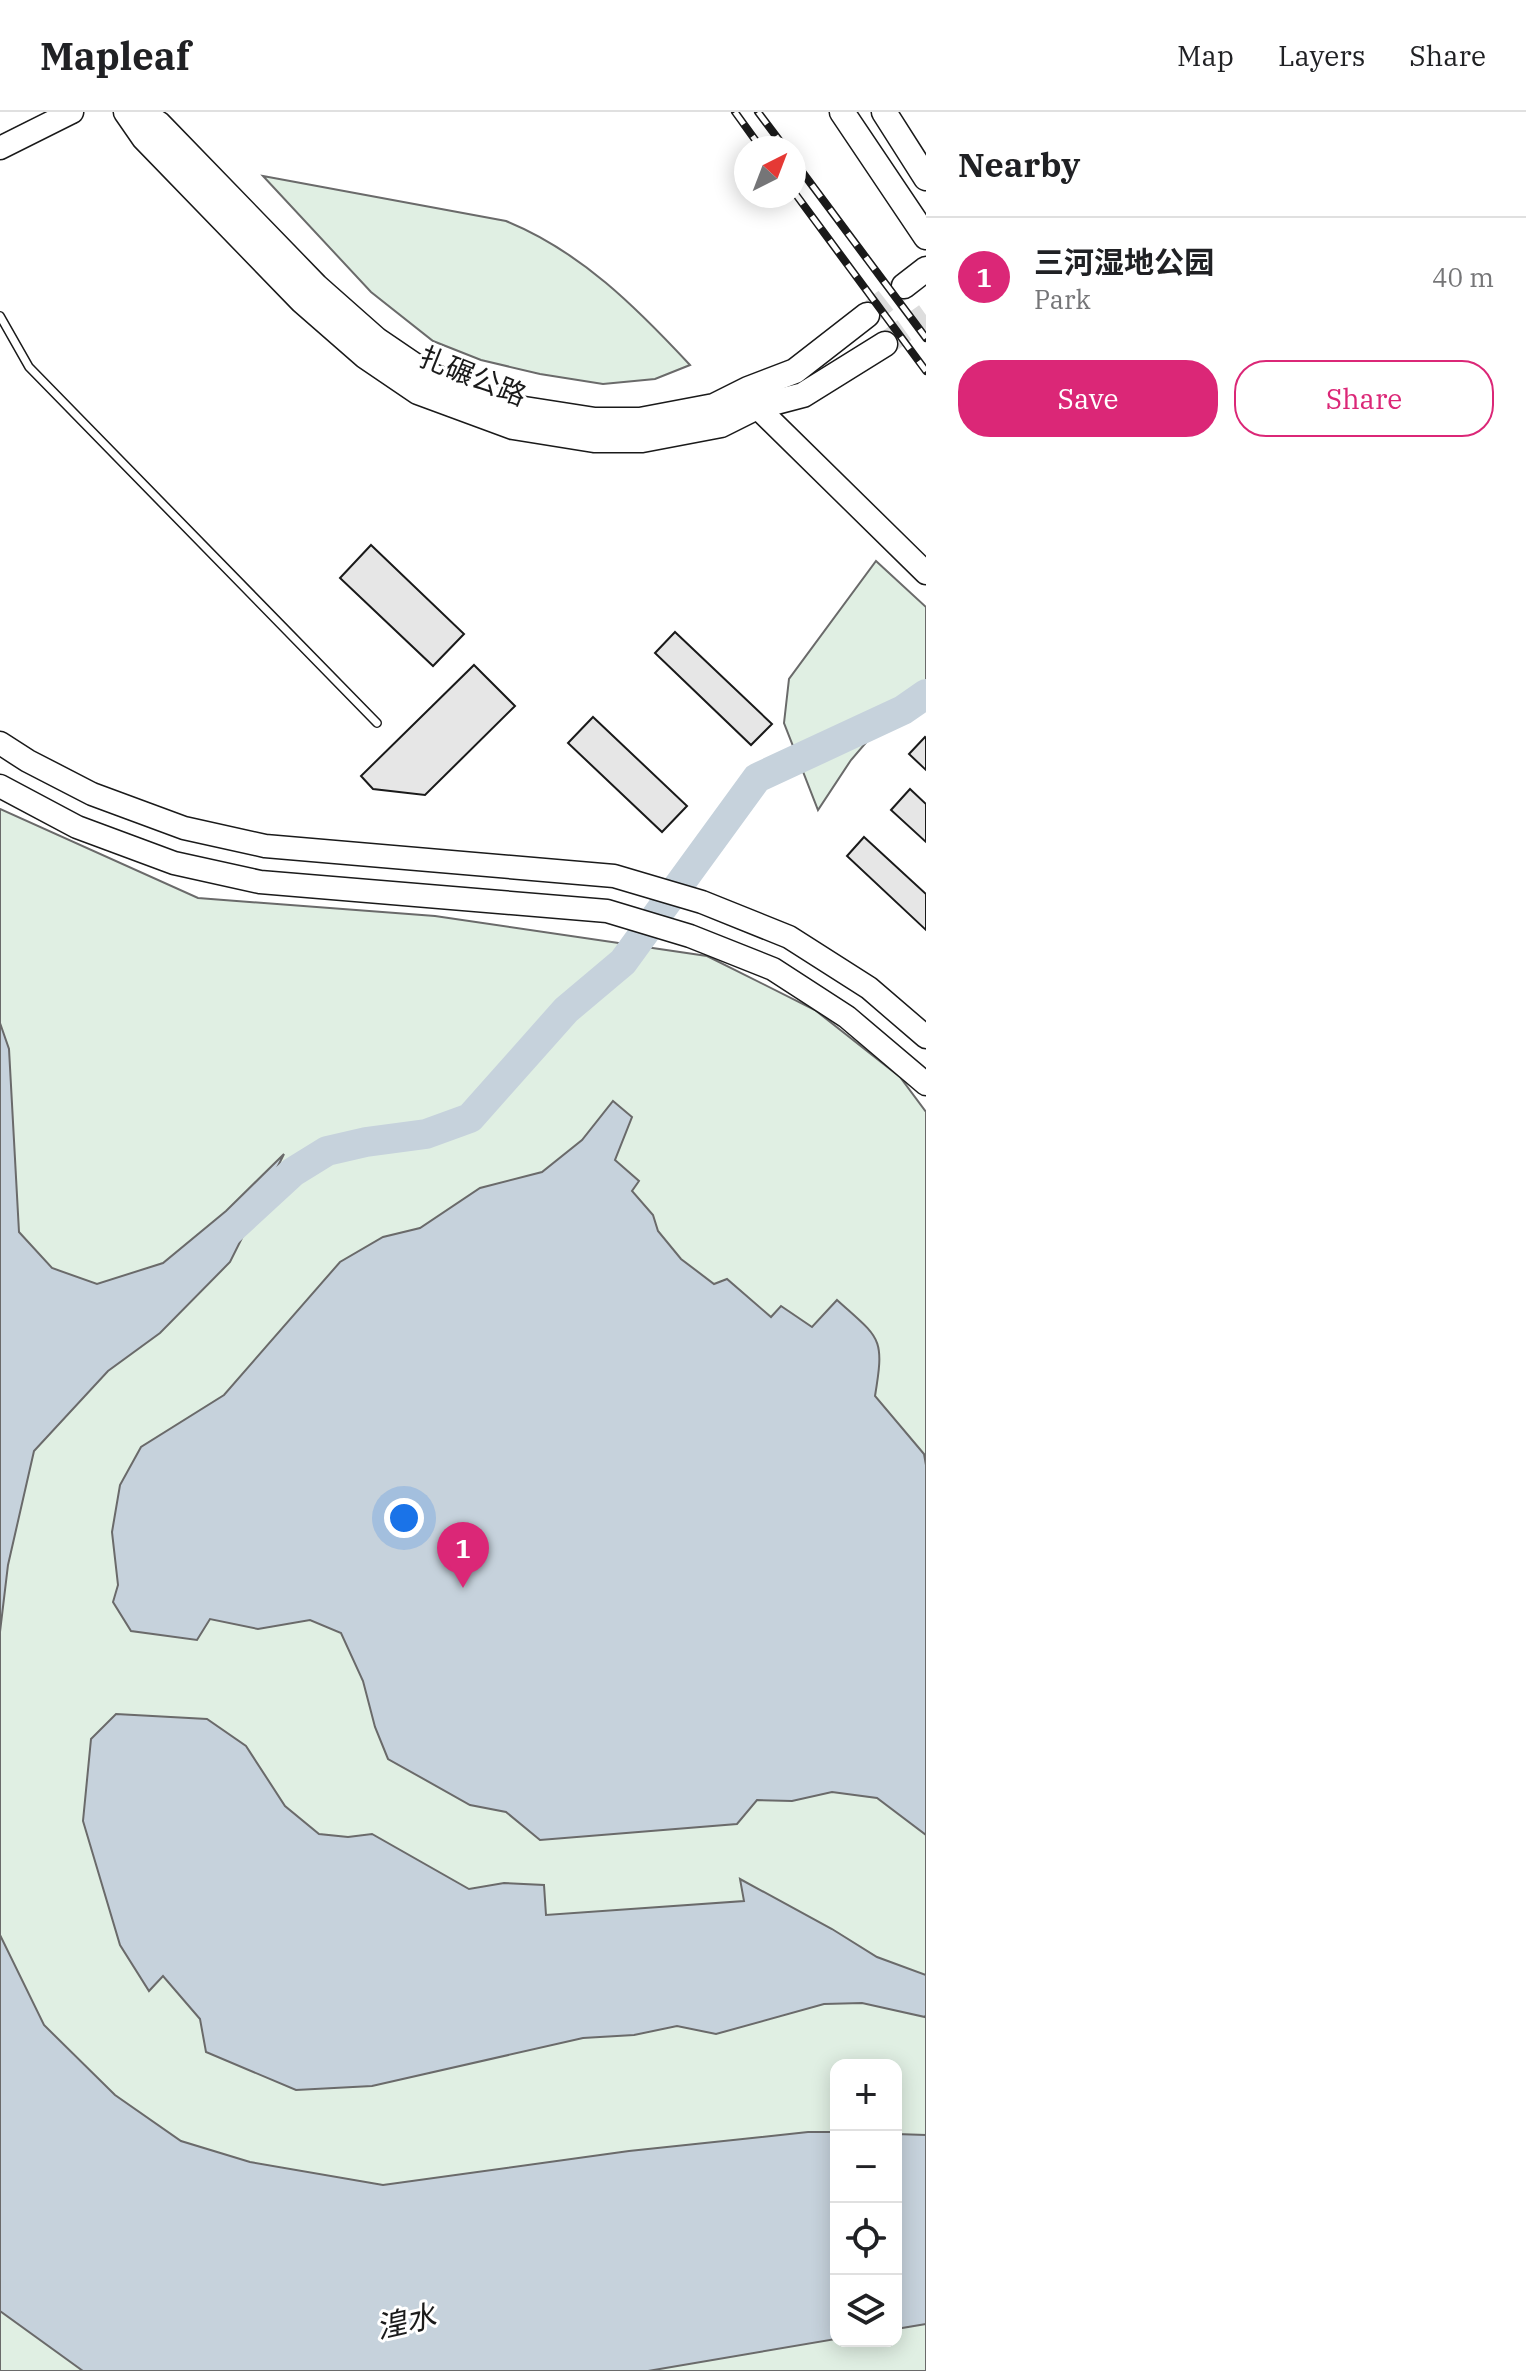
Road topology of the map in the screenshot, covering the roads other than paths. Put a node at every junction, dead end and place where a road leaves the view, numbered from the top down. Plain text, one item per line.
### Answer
1 (72, 112) edge
2 (126, 112) edge
3 (141, 112) edge
4 (842, 112) edge
5 (884, 112) edge
6 (0, 148) edge
7 (926, 178) edge
8 (924, 235) edge
9 (926, 269) edge
10 (904, 286) tunnel mouth
11 (867, 315) tunnel mouth
12 (0, 316) edge
13 (885, 344) tunnel mouth
14 (752, 398) junction
15 (926, 573) edge
16 (377, 723) dead end
17 (0, 743) edge
18 (0, 786) edge
19 (926, 1037) edge
20 (926, 1084) edge

1 - 6 main road
2 - 14 main road, 扎碾公路
3 - 14 main road, 扎碾公路
4 - 8 main road
5 - 7 main road
9 - 10 main road
11 - 14 main road, 扎碾公路
12 - 16 lane
13 - 14 main road, 扎碾公路
14 - 15 main road
17 - 19 main road
18 - 20 main road

